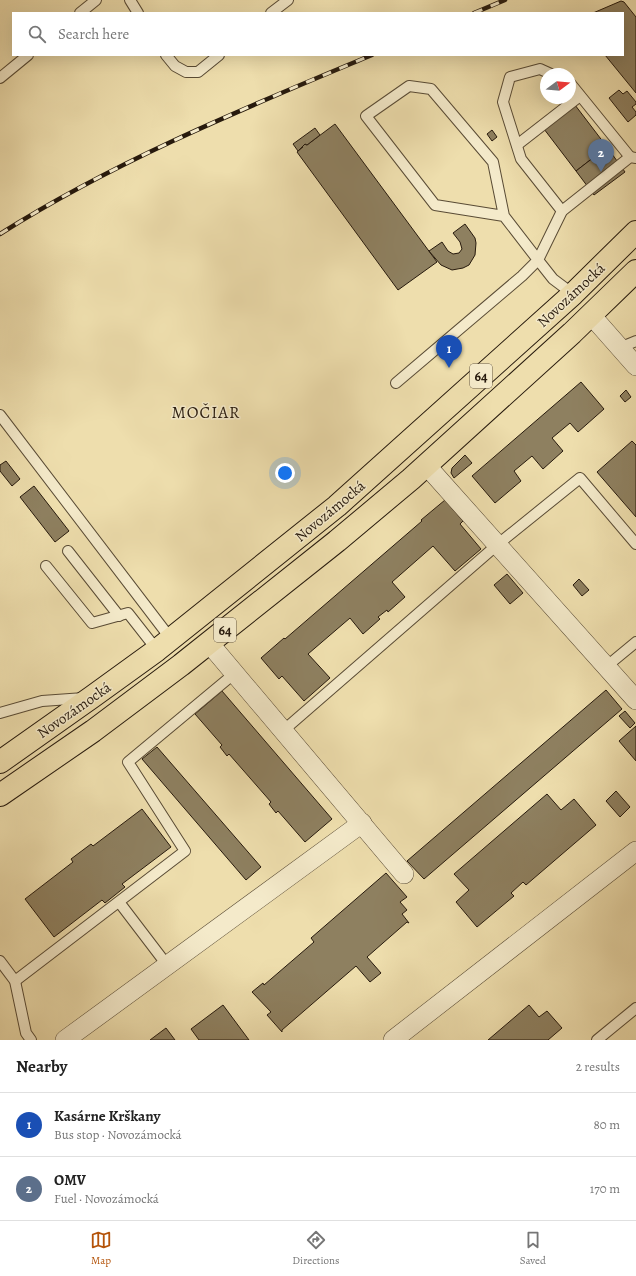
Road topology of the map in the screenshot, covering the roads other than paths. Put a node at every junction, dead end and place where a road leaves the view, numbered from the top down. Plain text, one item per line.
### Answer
1 (96, 0) edge
2 (130, 0) edge
3 (288, 0) edge
4 (81, 12) edge
5 (137, 12) edge
6 (273, 12) edge
7 (27, 56) edge
8 (167, 56) edge
9 (218, 56) edge
10 (540, 69) edge
11 (0, 78) edge
12 (576, 91) edge
13 (580, 96) junction
14 (517, 145) junction
15 (633, 158) edge
16 (562, 211) junction
17 (504, 216) junction
18 (636, 232) edge
19 (538, 260) junction
20 (636, 271) edge
21 (573, 294) junction
22 (591, 315) junction
23 (628, 345) edge
24 (636, 366) edge
25 (396, 383) dead end
26 (0, 415) edge
27 (407, 444) junction
28 (426, 465) junction
29 (636, 544) edge
30 (497, 545) junction
31 (68, 551) dead end
32 (46, 566) dead end
33 (119, 616) junction
34 (636, 642) edge
35 (209, 643) junction
36 (164, 644) junction
37 (607, 666) junction
38 (235, 673) junction
39 (92, 697) junction
40 (636, 700) edge
41 (0, 713) edge
42 (284, 730) junction
43 (0, 762) edge
44 (0, 795) edge
45 (362, 823) junction
46 (636, 851) edge
47 (404, 874) dead end
48 (119, 902) junction
49 (0, 961) edge
50 (167, 966) junction
51 (15, 981) junction
52 (636, 1008) edge
53 (31, 1040) edge
54 (65, 1040) edge
55 (393, 1040) edge
56 (597, 1040) edge

1 - 4 lane
2 - 5 lane
3 - 6 lane
7 - 11 lane
8 - 9 lane
10 - 14 lane
12 - 13 lane
13 - 14 lane
13 - 15 lane
14 - 16 lane
15 - 16 lane
16 - 19 lane
17 - 17 lane
17 - 19 lane
18 - 21 main road, Novozámocká / 64
19 - 21 lane
19 - 25 lane
20 - 22 main road, Novozámocká / 64
21 - 22 main road
21 - 27 main road, Novozámocká / 64
22 - 23 street
22 - 28 main road, Novozámocká / 64
23 - 24 street
26 - 36 lane
27 - 28 main road
27 - 36 main road, Novozámocká / 64
28 - 30 street
28 - 35 main road, Novozámocká / 64
29 - 30 lane
30 - 37 street
30 - 42 lane
31 - 33 lane
32 - 33 lane
33 - 36 lane
34 - 37 lane
35 - 38 street
35 - 44 main road, Novozámocká / 64
36 - 39 main road, Novozámocká / 64
37 - 40 street
38 - 42 street
38 - 48 lane
39 - 41 lane
39 - 43 main road, Novozámocká / 64
42 - 45 street
45 - 47 street
45 - 50 street
46 - 55 street
48 - 50 lane
48 - 51 lane
49 - 51 lane
50 - 54 street
51 - 53 lane
52 - 56 lane

